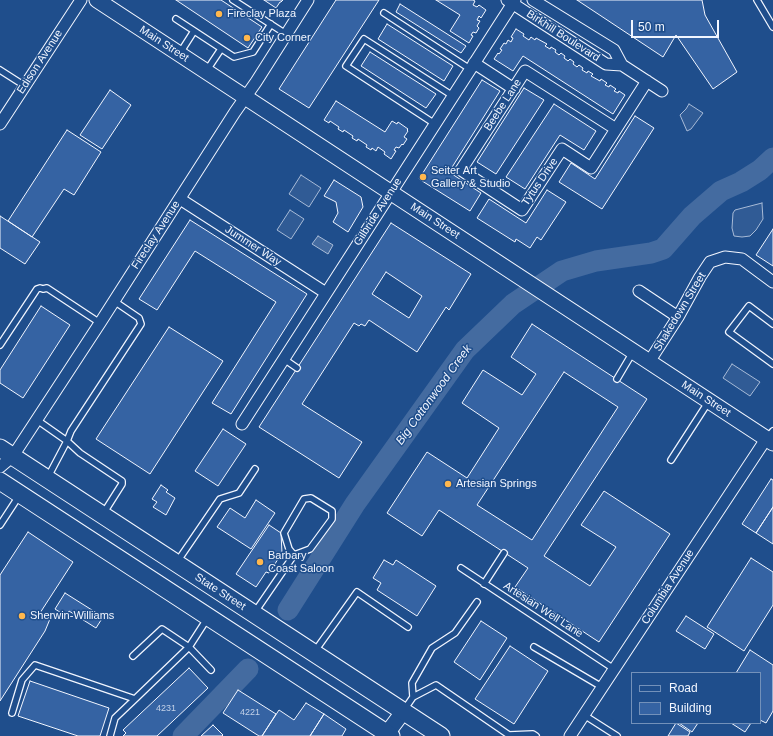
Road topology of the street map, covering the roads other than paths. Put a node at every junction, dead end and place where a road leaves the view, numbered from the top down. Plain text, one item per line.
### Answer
1 (81, 0) edge
2 (97, 0) edge
3 (233, 0) edge
4 (533, 0) edge
5 (757, 0) edge
6 (306, 1) edge
7 (511, 1) edge
8 (384, 13) dead end
9 (176, 19) dead end
10 (271, 24) junction
11 (773, 27) edge
12 (194, 31) junction
13 (286, 34) junction
14 (221, 49) junction
15 (180, 54) junction
16 (622, 65) junction
17 (472, 66) junction
18 (0, 70) edge
19 (206, 71) junction
20 (646, 81) junction
21 (25, 86) junction
22 (514, 89) junction
23 (662, 91) dead end
24 (453, 96) junction
25 (245, 97) junction
26 (0, 124) edge
27 (435, 124) junction
28 (616, 129) junction
29 (460, 170) joint
30 (391, 192) junction
31 (180, 199) junction
32 (773, 282) edge
33 (639, 291) dead end
34 (326, 293) junction
35 (114, 301) junction
36 (678, 316) junction
37 (100, 324) junction
38 (773, 324) edge
39 (0, 345) edge
40 (633, 352) junction
41 (284, 359) junction
42 (649, 362) junction
43 (773, 364) edge
44 (297, 368) dead end
45 (617, 379) dead end
46 (709, 401) junction
47 (37, 420) junction
48 (242, 424) dead end
49 (771, 438) edge
50 (67, 441) junction
51 (7, 452) edge
52 (671, 460) dead end
53 (0, 467) edge
54 (255, 469) dead end
55 (46, 479) junction
56 (0, 481) edge
57 (20, 494) junction
58 (102, 516) junction
59 (0, 524) edge
60 (504, 553) dead end
61 (294, 555) junction
62 (176, 564) junction
63 (461, 568) dead end
64 (484, 584) junction
65 (477, 602) dead end
66 (254, 614) junction
67 (209, 617) junction
68 (408, 627) dead end
69 (189, 647) junction
70 (534, 647) dead end
71 (314, 653) junction
72 (133, 656) dead end
73 (614, 669) junction
74 (211, 670) dead end
75 (602, 687) junction
76 (413, 697) junction
77 (135, 699) junction
78 (403, 712) junction
79 (12, 713) dead end
80 (584, 715) junction
81 (388, 735) edge
82 (110, 736) edge
83 (441, 736) edge
84 (536, 736) edge
85 (570, 736) edge
86 (617, 736) edge

1 - 21 street, Edison Avenue
2 - 15 street, Main Street
3 - 10 lane
4 - 16 street, Birkhill Boulevard
5 - 11 lane
6 - 13 street, Fireclay Avenue
7 - 16 street, Birkhill Boulevard
7 - 17 street, Gilbride Avenue
8 - 17 lane
9 - 12 lane
10 - 13 lane
10 - 14 lane
12 - 14 lane
12 - 15 lane
13 - 25 street, Fireclay Avenue
14 - 19 lane
15 - 19 street, Main Street
16 - 20 street, Birkhill Boulevard
17 - 22 street
17 - 24 street, Gilbride Avenue
18 - 21 lane
19 - 25 street, Main Street
20 - 23 street, Birkhill Boulevard
20 - 28 street, Tytus Drive
21 - 26 street, Edison Avenue
22 - 28 street, Beebe Lane
22 - 29 street, Beebe Lane
24 - 27 street, Gilbride Avenue
24 - 27 lane
25 - 30 street, Main Street
25 - 31 street, Fireclay Avenue
27 - 30 street, Gilbride Avenue
28 - 29 street, Tytus Drive
30 - 34 street, Gilbride Avenue
30 - 40 street, Main Street
31 - 34 street, Jummer Way
31 - 35 street, Fireclay Avenue
32 - 36 street, Shakedown Street
33 - 36 street
34 - 41 street, Gilbride Avenue
35 - 37 street, Fireclay Avenue
35 - 50 lane
36 - 42 street, Shakedown Street
37 - 39 lane
37 - 47 street, Fireclay Avenue
38 - 43 lane
40 - 42 street, Main Street
40 - 45 lane
41 - 44 lane
41 - 48 street, Gilbride Avenue
42 - 46 street, Main Street
46 - 49 street, Main Street
46 - 52 lane
47 - 50 lane
47 - 51 street, Fireclay Avenue
49 - 73 street, Columbia Avenue
50 - 55 lane
50 - 58 lane
51 - 53 street, Fireclay Avenue
51 - 55 main road, State Street
54 - 62 lane
55 - 58 main road, State Street
56 - 57 main road
57 - 59 lane
57 - 67 main road
58 - 62 main road, State Street
60 - 64 lane
61 - 61 lane
61 - 66 lane
62 - 66 main road, State Street
63 - 64 lane, Artesian Well Lane
64 - 73 lane, Artesian Well Lane
65 - 76 lane
66 - 71 main road, State Street
67 - 69 lane
67 - 81 main road
68 - 71 lane
69 - 72 lane
69 - 74 lane
69 - 77 lane
70 - 75 lane
71 - 78 main road, State Street
73 - 75 street, Columbia Avenue
75 - 80 street, Columbia Avenue
76 - 78 lane
76 - 84 lane
77 - 79 lane
77 - 82 lane
78 - 81 street
78 - 83 main road, State Street
80 - 85 street, Columbia Avenue
80 - 86 lane

